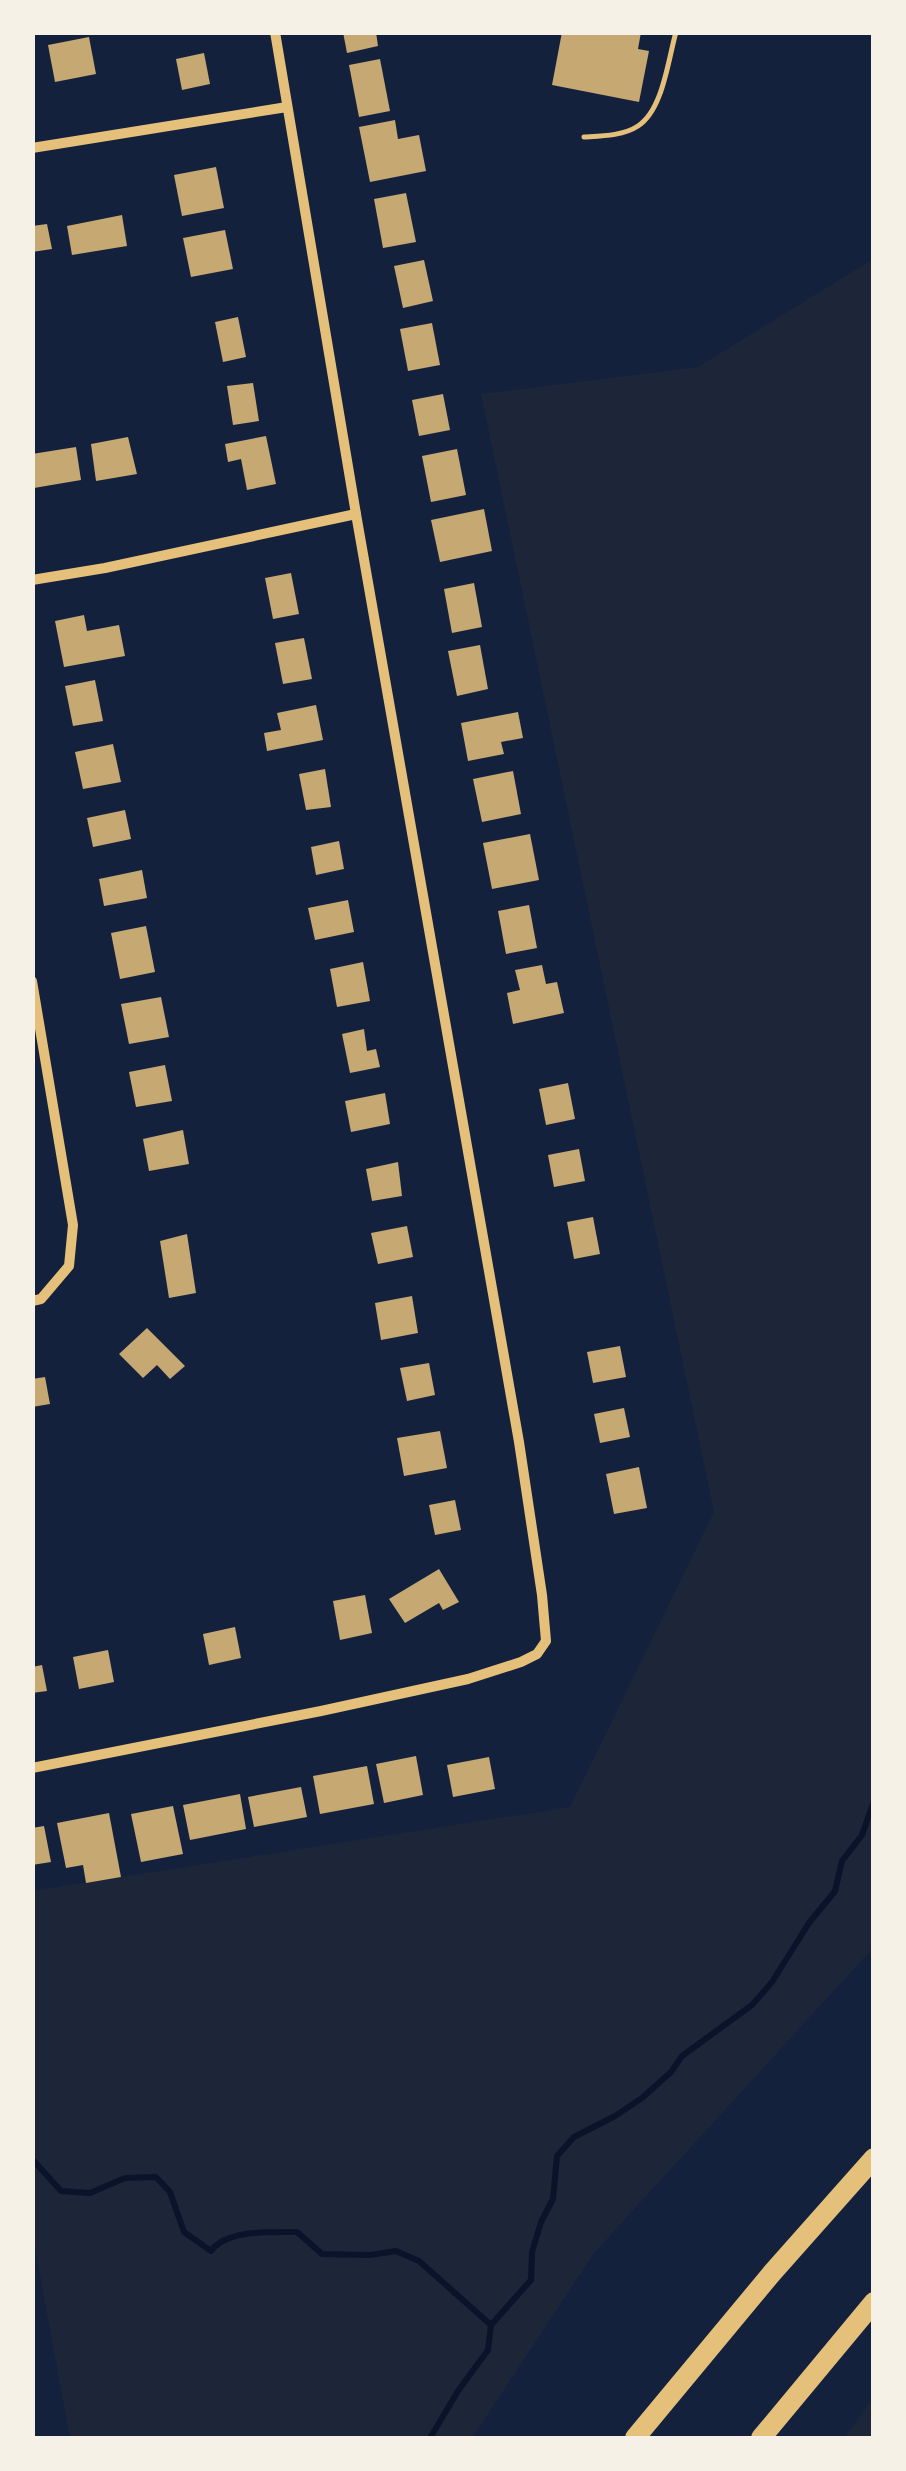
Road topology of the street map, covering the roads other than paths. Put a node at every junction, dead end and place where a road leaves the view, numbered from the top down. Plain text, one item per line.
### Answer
1 (275, 32) edge
2 (676, 32) edge
3 (287, 107) junction
4 (584, 137) dead end
5 (32, 148) edge
6 (356, 514) junction
7 (32, 580) edge
8 (32, 981) edge
9 (32, 1301) edge
10 (32, 1768) edge
11 (874, 2158) edge
12 (874, 2302) edge
13 (634, 2438) edge
14 (761, 2438) edge

1 - 3 street
2 - 4 lane
3 - 5 street
3 - 6 street
6 - 7 street
6 - 10 street
8 - 9 street
11 - 13 highway
12 - 14 highway

